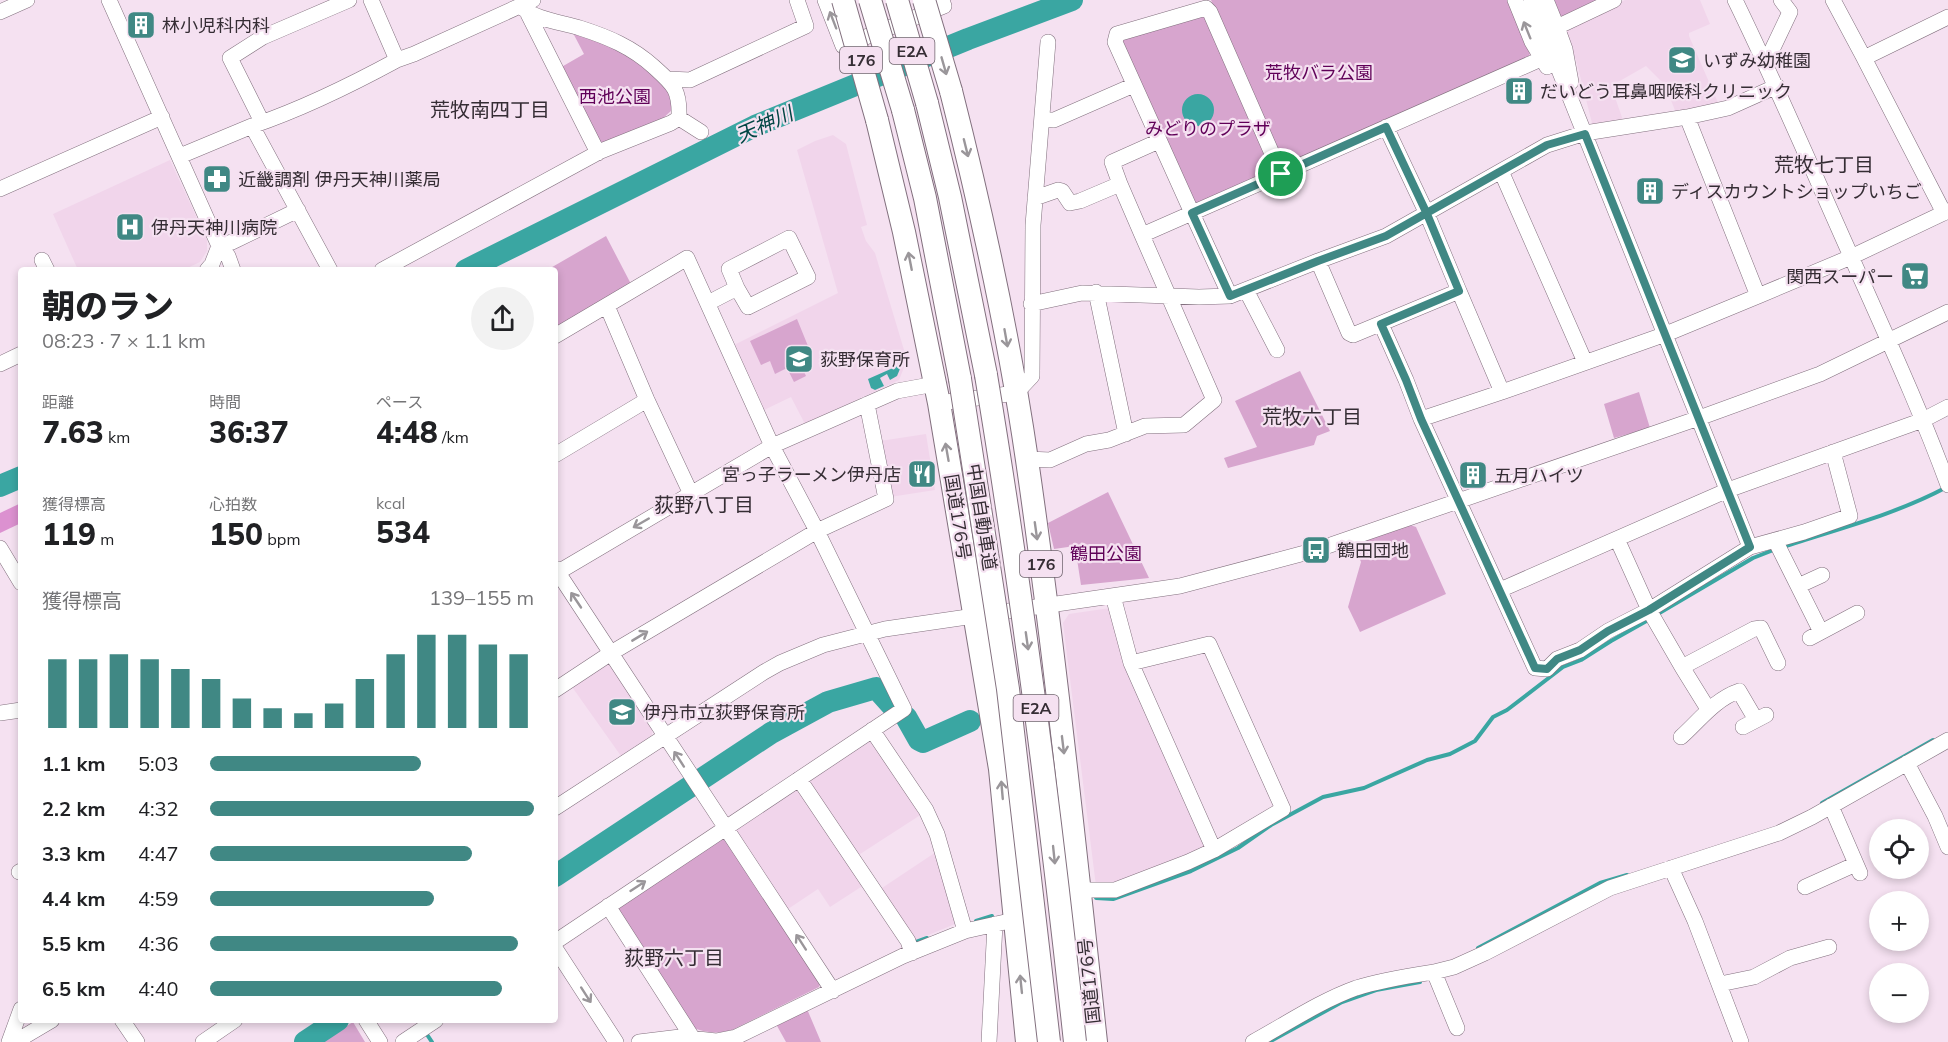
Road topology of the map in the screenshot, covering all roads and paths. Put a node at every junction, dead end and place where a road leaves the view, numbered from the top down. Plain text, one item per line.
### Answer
1 (110, 0) edge
2 (349, 0) edge
3 (372, 0) edge
4 (797, 0) edge
5 (825, 0) edge
6 (841, 0) edge
7 (870, 0) edge
8 (897, 0) edge
9 (925, 0) edge
10 (942, 0) edge
11 (1515, 0) edge
12 (1531, 0) edge
13 (1546, 0) edge
14 (1614, 0) edge
15 (1735, 0) edge
16 (1833, 0) edge
17 (20, 1) edge
18 (1788, 4) edge
19 (527, 7) edge
20 (0, 12) edge
21 (1948, 17) edge
22 (1557, 27) junction
23 (1048, 42) dead end
24 (1547, 57) junction
25 (1764, 58) junction
26 (1864, 58) junction
27 (397, 60) junction
28 (668, 79) junction
29 (1134, 85) junction
30 (1776, 86) junction
31 (1576, 109) junction
32 (162, 117) junction
33 (679, 117) junction
34 (1687, 117) junction
35 (1043, 119) junction
36 (257, 124) junction
37 (1386, 127) junction
38 (701, 132) dead end
39 (1585, 134) junction
40 (1159, 141) junction
41 (598, 153) junction
42 (180, 156) junction
43 (1501, 171) junction
44 (1281, 174) junction
45 (1120, 184) junction
46 (0, 189) edge
47 (1035, 198) junction
48 (298, 210) junction
49 (1946, 212) edge
50 (1192, 213) junction
51 (1427, 214) junction
52 (1142, 235) junction
53 (219, 246) junction
54 (1851, 256) junction
55 (1318, 261) junction
56 (210, 267) edge
57 (232, 267) edge
58 (328, 267) edge
59 (388, 267) edge
60 (737, 288) junction
61 (1246, 290) junction
62 (1459, 291) junction
63 (1096, 292) junction
64 (1169, 296) junction
65 (1230, 296) junction
66 (1758, 296) junction
67 (708, 303) junction
68 (1031, 304) junction
69 (607, 306) junction
70 (1948, 312) edge
71 (1381, 324) junction
72 (558, 334) edge
73 (1666, 334) junction
74 (1889, 340) junction
75 (1277, 350) dead end
76 (18, 355) edge
77 (1585, 362) junction
78 (0, 364) edge
79 (1502, 392) junction
80 (1016, 393) junction
81 (937, 394) junction
82 (647, 400) junction
83 (867, 404) junction
84 (1948, 407) edge
85 (1699, 418) junction
86 (1421, 419) junction
87 (1923, 420) junction
88 (1126, 434) junction
89 (772, 446) junction
90 (1833, 452) junction
91 (558, 453) edge
92 (1027, 459) junction
93 (1948, 485) edge
94 (1728, 490) junction
95 (691, 494) junction
96 (1459, 501) junction
97 (817, 531) junction
98 (1617, 539) junction
99 (1775, 540) junction
100 (1750, 547) junction
101 (0, 548) edge
102 (5, 567) edge
103 (558, 571) edge
104 (558, 575) edge
105 (1822, 575) dead end
106 (18, 579) edge
107 (1798, 586) junction
108 (1500, 590) junction
109 (1113, 596) junction
110 (1046, 604) junction
111 (1649, 610) junction
112 (1857, 613) dead end
113 (974, 615) junction
114 (866, 633) junction
115 (611, 653) junction
116 (1131, 663) junction
117 (1778, 663) dead end
118 (1682, 667) junction
119 (558, 688) edge
120 (1708, 709) junction
121 (18, 710) edge
122 (0, 713) edge
123 (1755, 720) dead end
124 (872, 730) junction
125 (665, 737) junction
126 (1681, 737) dead end
127 (1948, 740) edge
128 (1907, 763) junction
129 (799, 779) junction
130 (558, 806) edge
131 (1831, 806) junction
132 (726, 829) junction
133 (1948, 847) edge
134 (1214, 850) junction
135 (1671, 868) junction
136 (1809, 882) dead end
137 (1079, 890) junction
138 (608, 906) junction
139 (1004, 922) junction
140 (965, 931) junction
141 (558, 940) edge
142 (1829, 947) dead end
143 (558, 953) edge
144 (912, 953) junction
145 (1434, 972) junction
146 (1720, 984) junction
147 (833, 991) junction
148 (18, 1016) edge
149 (47, 1023) edge
150 (124, 1023) edge
151 (231, 1023) edge
152 (368, 1023) edge
153 (428, 1025) edge
154 (1457, 1028) dead end
155 (692, 1037) junction
156 (9, 1042) edge
157 (15, 1042) edge
158 (137, 1042) edge
159 (203, 1042) edge
160 (381, 1042) edge
161 (403, 1042) edge
162 (616, 1042) edge
163 (639, 1042) edge
164 (989, 1042) edge
165 (1027, 1042) edge
166 (1049, 1042) edge
167 (1075, 1042) edge
168 (1096, 1042) edge
169 (1253, 1042) edge
170 (1741, 1042) edge

1 - 32 street
2 - 36 street
3 - 27 street
4 - 28 street
10 -> 5 street
81 -> 6 highway, 国道176号 / 176, bridge
7 - 166 highway, 中国自動車道 / E2A, bridge
8 -> 167 highway, 中国自動車道 / E2A, bridge
9 -> 80 highway, 国道176号 / 176, bridge
24 -> 11 street
12 - 24 street
13 - 22 street
14 - 22 street
15 - 25 street
16 - 26 street
17 - 20 street
18 - 25 street
19 - 27 street
19 - 28 street
19 - 41 street
21 - 26 street
22 - 31 street
23 - 35 street
24 - 31 street
24 - 37 street
25 - 30 street
26 - 49 street
27 - 36 street
28 - 33 street
29 - 35 street
29 - 40 street
29 - 44 street
30 - 34 street
30 - 54 street
31 - 39 street
32 - 42 street
32 - 46 street
33 - 38 street
33 - 41 street
34 - 39 street
34 - 66 street
35 - 47 street
36 - 42 street
36 - 48 street
37 - 44 street
37 - 51 street
39 - 43 street
39 - 73 street
40 - 45 street
40 - 50 street
41 - 59 street
42 - 53 street
43 - 51 street
43 - 77 street
44 - 50 street
45 - 47 street
45 - 52 street
47 - 68 street
48 - 53 street
48 - 58 street
49 - 54 street
50 - 52 street
50 - 65 street
51 - 55 street
51 - 62 street
52 - 64 street
53 - 56 street
53 - 57 street
54 - 66 street
54 - 74 street
55 - 61 street
55 - 71 street
60 - 60 street
60 - 67 street
61 - 65 street
61 - 75 street
62 - 71 street
62 - 79 street
63 - 64 street
63 - 68 street
63 - 88 street
64 - 65 street
64 - 88 street
66 - 73 street
67 - 69 street
67 - 89 street
68 - 80 street
69 - 72 street
69 - 82 street
70 - 74 street
71 - 86 street
73 - 77 street
73 - 85 street
74 - 85 street
74 - 87 street
76 - 78 street
77 - 79 street
79 - 86 street
80 - 81 street
80 - 92 highway, 国道176号 / 176
81 - 83 street
113 -> 81 highway, 国道176号 / 176
82 - 91 street
82 - 95 street
83 - 89 street
83 - 97 street
84 - 87 street
85 - 94 street
85 - 96 street
86 - 96 street
87 - 90 street
87 - 93 street
88 - 92 street
89 - 95 street
89 - 97 street
90 - 94 street
90 - 99 street
92 -> 110 highway, 国道176号 / 176
94 - 98 street
94 - 100 street
95 -> 103 street
96 - 108 street
96 - 109 street
97 - 114 street
115 -> 97 street
98 - 108 street
98 - 111 street
99 - 100 street
99 - 107 street
100 - 111 street
101 - 102 street
102 - 106 street
115 -> 104 street
105 - 107 street
107 - 112 street
108 - 111 street
109 - 110 street
109 - 116 street
110 - 113 street
110 -> 137 highway, 国道176号 / 176
111 - 118 street
113 - 114 street
139 -> 113 highway, 国道176号 / 176
114 - 124 street
114 - 125 street
115 - 119 street
115 - 125 street
116 - 134 street
116 - 134 street
117 - 118 street
118 - 120 street
120 - 123 street
120 - 126 street
121 - 122 street
124 - 129 street
124 - 140 street
125 - 130 street
132 -> 125 street
127 - 128 street
128 - 131 street
128 - 133 street
129 - 132 street
129 - 144 street
131 - 135 street
131 - 136 street
138 -> 132 street
147 -> 132 street
134 - 137 street
135 - 145 street
135 - 146 street
137 - 168 highway, 国道176号 / 176
138 - 141 street
138 - 155 street
139 - 140 street
139 - 164 street
165 -> 139 highway, 国道176号 / 176
140 - 144 street
142 - 146 street
143 -> 162 street
144 - 147 street
145 - 154 street
145 - 169 street
146 - 170 street
147 - 155 street
148 - 156 street
149 - 157 street
150 - 158 street
151 - 159 street
152 - 160 street
153 - 161 street
155 - 163 street

